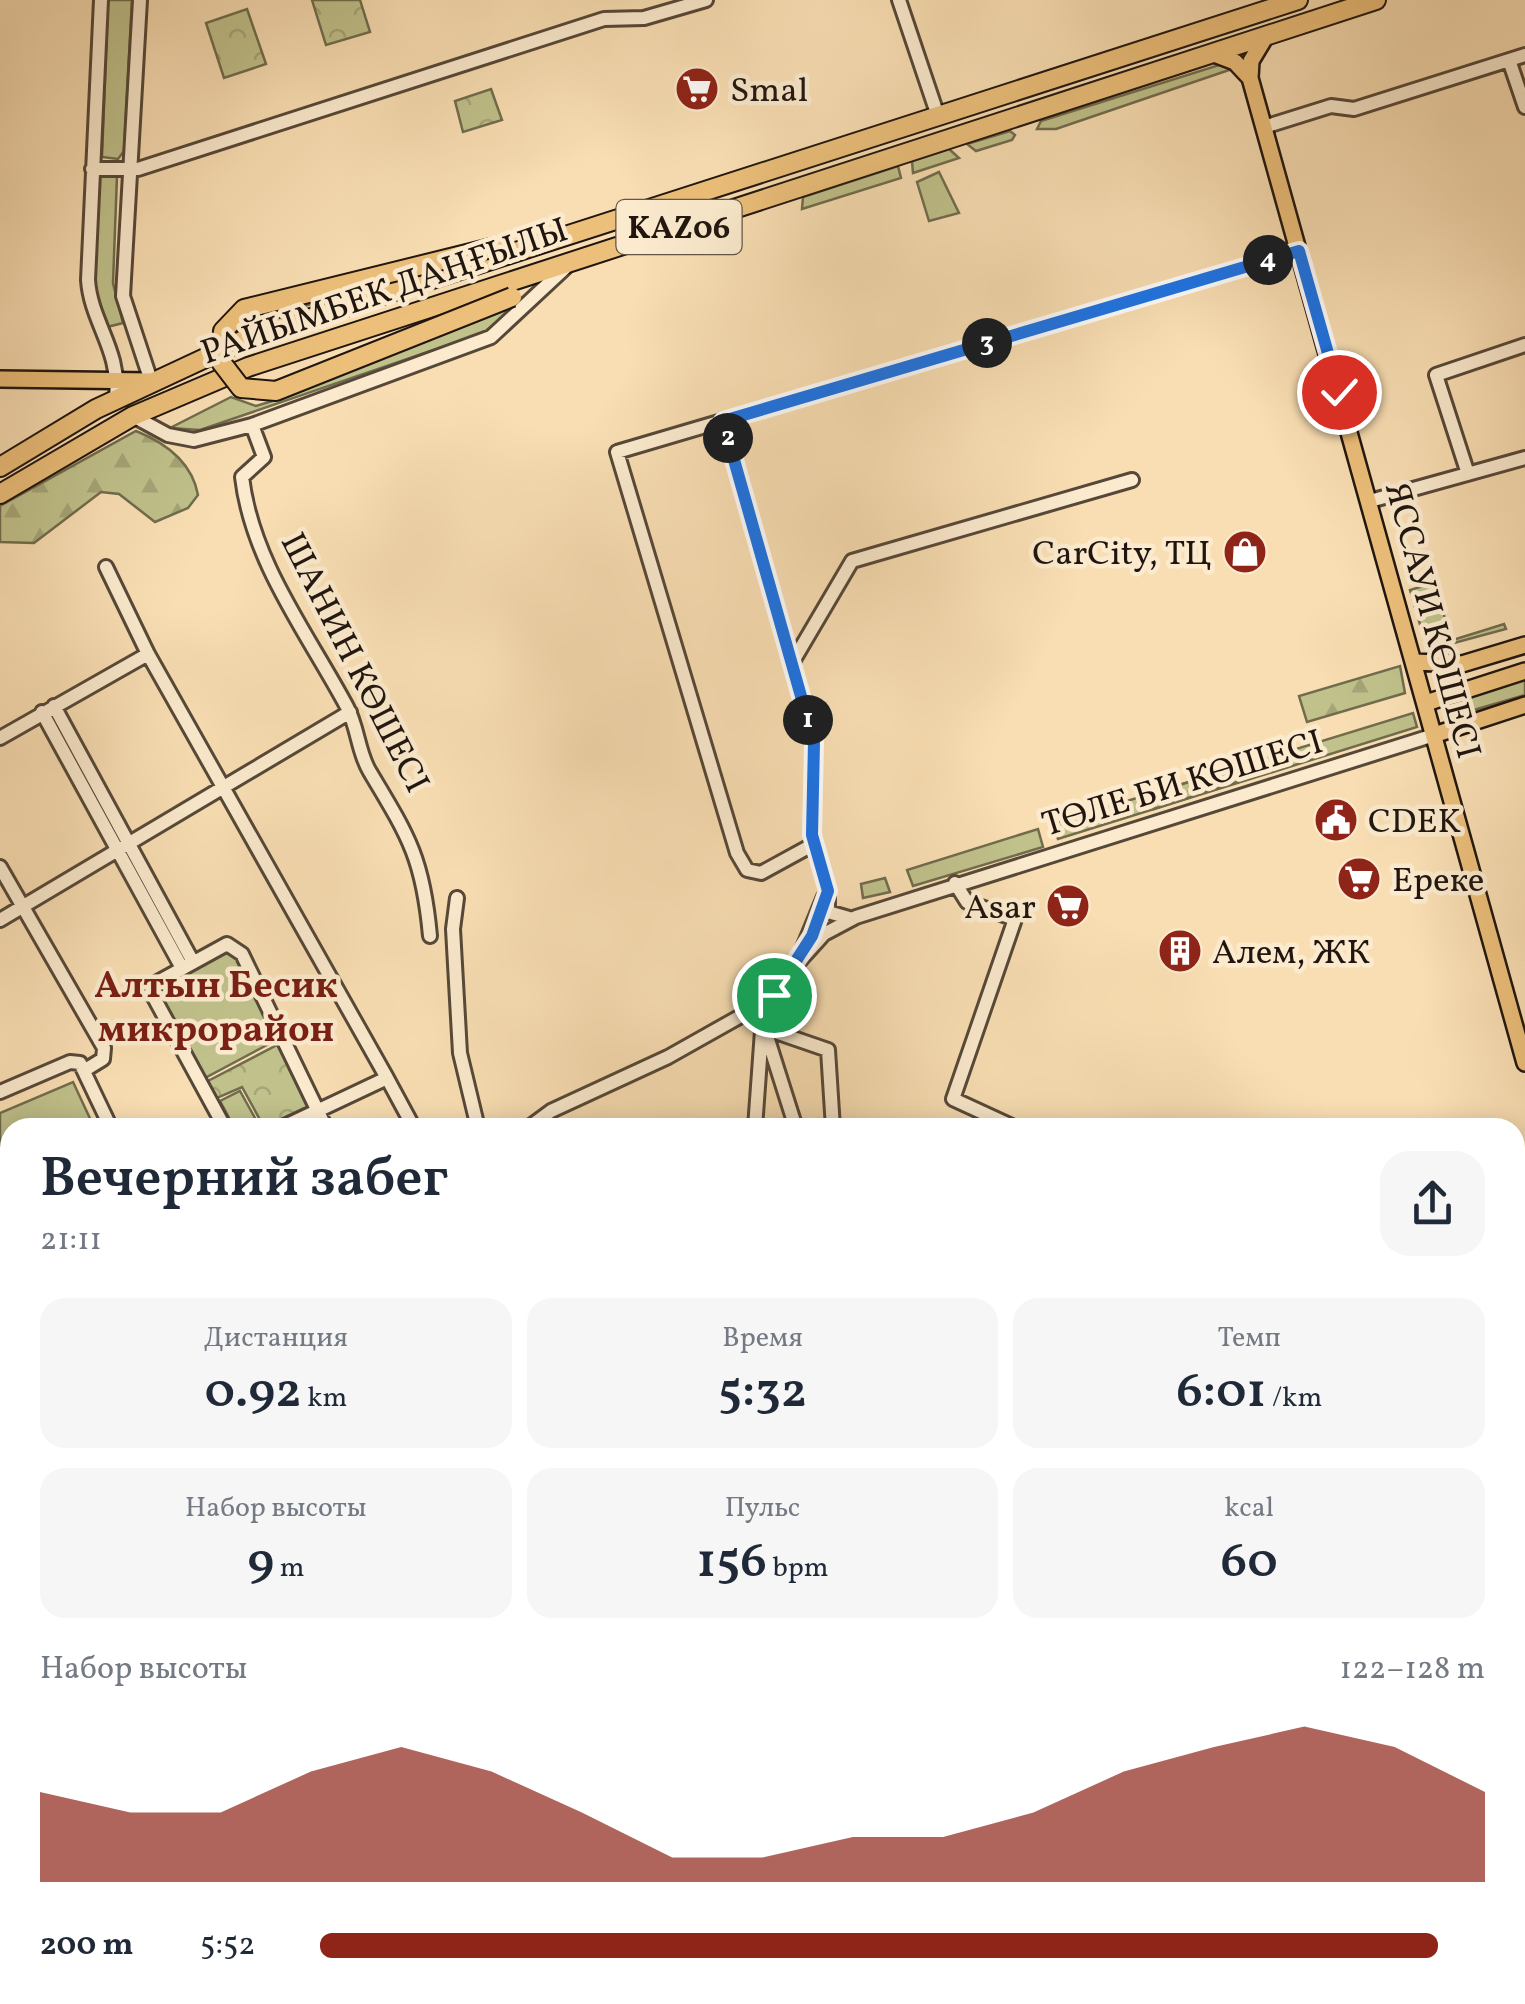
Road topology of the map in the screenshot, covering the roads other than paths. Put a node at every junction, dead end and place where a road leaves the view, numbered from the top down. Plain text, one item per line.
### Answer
1 (101, 0) edge
2 (140, 0) edge
3 (618, 0) edge
4 (706, 0) edge
5 (899, 0) edge
6 (1298, 0) edge
7 (1376, 0) edge
8 (624, 16) junction
9 (1266, 36) junction
10 (1214, 54) junction
11 (1525, 55) edge
12 (1509, 60) junction
13 (1250, 78) junction
14 (1525, 107) edge
15 (938, 116) junction
16 (1264, 127) junction
17 (92, 169) junction
18 (132, 170) junction
19 (583, 232) junction
20 (1299, 251) junction
21 (588, 255) junction
22 (565, 268) junction
23 (136, 344) junction
24 (1525, 346) edge
25 (112, 349) junction
26 (0, 379) edge
27 (150, 381) junction
28 (117, 389) junction
29 (133, 416) junction
30 (723, 421) junction
31 (252, 425) junction
32 (1525, 458) edge
33 (0, 467) edge
34 (1468, 474) junction
35 (1132, 480) dead end
36 (0, 494) edge
37 (1370, 500) junction
38 (106, 566) dead end
39 (1525, 645) edge
40 (148, 654) junction
41 (1414, 662) junction
42 (792, 663) junction
43 (1525, 672) edge
44 (1426, 704) junction
45 (1525, 705) edge
46 (48, 709) junction
47 (350, 712) junction
48 (1434, 735) junction
49 (0, 738) edge
50 (224, 788) junction
51 (814, 844) junction
52 (123, 847) junction
53 (0, 867) edge
54 (955, 883) junction
55 (828, 891) junction
56 (457, 898) dead end
57 (22, 908) junction
58 (856, 917) junction
59 (0, 920) edge
60 (430, 936) dead end
61 (187, 965) junction
62 (796, 965) junction
63 (764, 1003) junction
64 (764, 1028) junction
65 (1525, 1064) edge
66 (85, 1070) junction
67 (383, 1080) junction
68 (0, 1092) edge
69 (319, 1107) junction
70 (107, 1118) edge
71 (219, 1118) edge
72 (299, 1118) edge
73 (323, 1118) edge
74 (408, 1118) edge
75 (476, 1118) edge
76 (542, 1118) edge
77 (756, 1118) edge
78 (793, 1118) edge
79 (832, 1118) edge
80 (990, 1118) edge

1 - 17 street
2 - 18 street
3 - 8 street
4 - 8 street
5 - 15 street
6 - 15 highway, РАЙЫМБЕК ДАҢҒЫЛЫ / KАZ06
7 - 9 highway, РАЙЫМБЕК ДАҢҒЫЛЫ / KАZ06
8 - 18 street
9 - 10 highway, РАЙЫМБЕК ДАҢҒЫЛЫ / KАZ06
9 - 13 main road
10 - 13 main road
10 - 21 highway, РАЙЫМБЕК ДАҢҒЫЛЫ / KАZ06
11 - 12 street
12 - 14 street
12 - 16 street
13 - 16 main road, ЯССАУИ КӨШЕСІ
15 - 19 highway, РАЙЫМБЕК ДАҢҒЫЛЫ / KАZ06
16 - 20 main road, ЯССАУИ КӨШЕСІ
17 - 18 street
17 - 25 street
18 - 23 street
19 - 22 highway, bridge
19 - 27 highway, РАЙЫМБЕК ДАҢҒЫЛЫ / KАZ06
20 - 30 street
20 - 37 main road, ЯССАУИ КӨШЕСІ
21 - 22 highway
21 - 29 highway, РАЙЫМБЕК ДАҢҒЫЛЫ / KАZ06
22 - 31 street
23 - 25 street
23 - 27 street
24 - 34 street
25 - 28 street
26 - 28 main road
27 - 28 highway, РАЙЫМБЕК ДАҢҒЫЛЫ / KАZ06
28 - 33 highway, РАЙЫМБЕК ДАҢҒЫЛЫ / KАZ06
29 - 31 street
29 - 36 highway, РАЙЫМБЕК ДАҢҒЫЛЫ / KАZ06
30 - 42 street
30 - 51 street
31 - 47 street, ШАНИН КӨШЕСІ
32 - 34 street
34 - 37 street
35 - 42 street
37 - 41 main road, ЯССАУИ КӨШЕСІ
38 - 40 street
39 - 41 main road
40 - 46 street
40 - 50 street
41 - 44 main road, ЯССАУИ КӨШЕСІ
42 - 51 street
43 - 44 main road
44 - 48 main road, ЯССАУИ КӨШЕСІ
45 - 48 main road, ТӨЛЕ БИ КӨШЕСІ
46 - 49 street
46 - 52 street
47 - 50 street
47 - 60 street, ШАНИН КӨШЕСІ
48 - 54 street, ТӨЛЕ БИ КӨШЕСІ
48 - 65 main road, ЯССАУИ КӨШЕСІ
50 - 52 street
50 - 67 street
51 - 55 street
52 - 57 street
52 - 61 street
53 - 57 street
54 - 58 street, ТӨЛЕ БИ КӨШЕСІ
54 - 80 street
55 - 58 street
55 - 62 street
56 - 75 street
57 - 59 street
57 - 66 street
58 - 62 street, ТӨЛЕ БИ КӨШЕСІ
61 - 69 street
61 - 71 street
62 - 63 street
63 - 64 street
63 - 76 street
64 - 77 street
64 - 78 street
64 - 79 street
66 - 68 street
66 - 70 street
67 - 69 street
67 - 74 street
69 - 72 street
69 - 73 street

